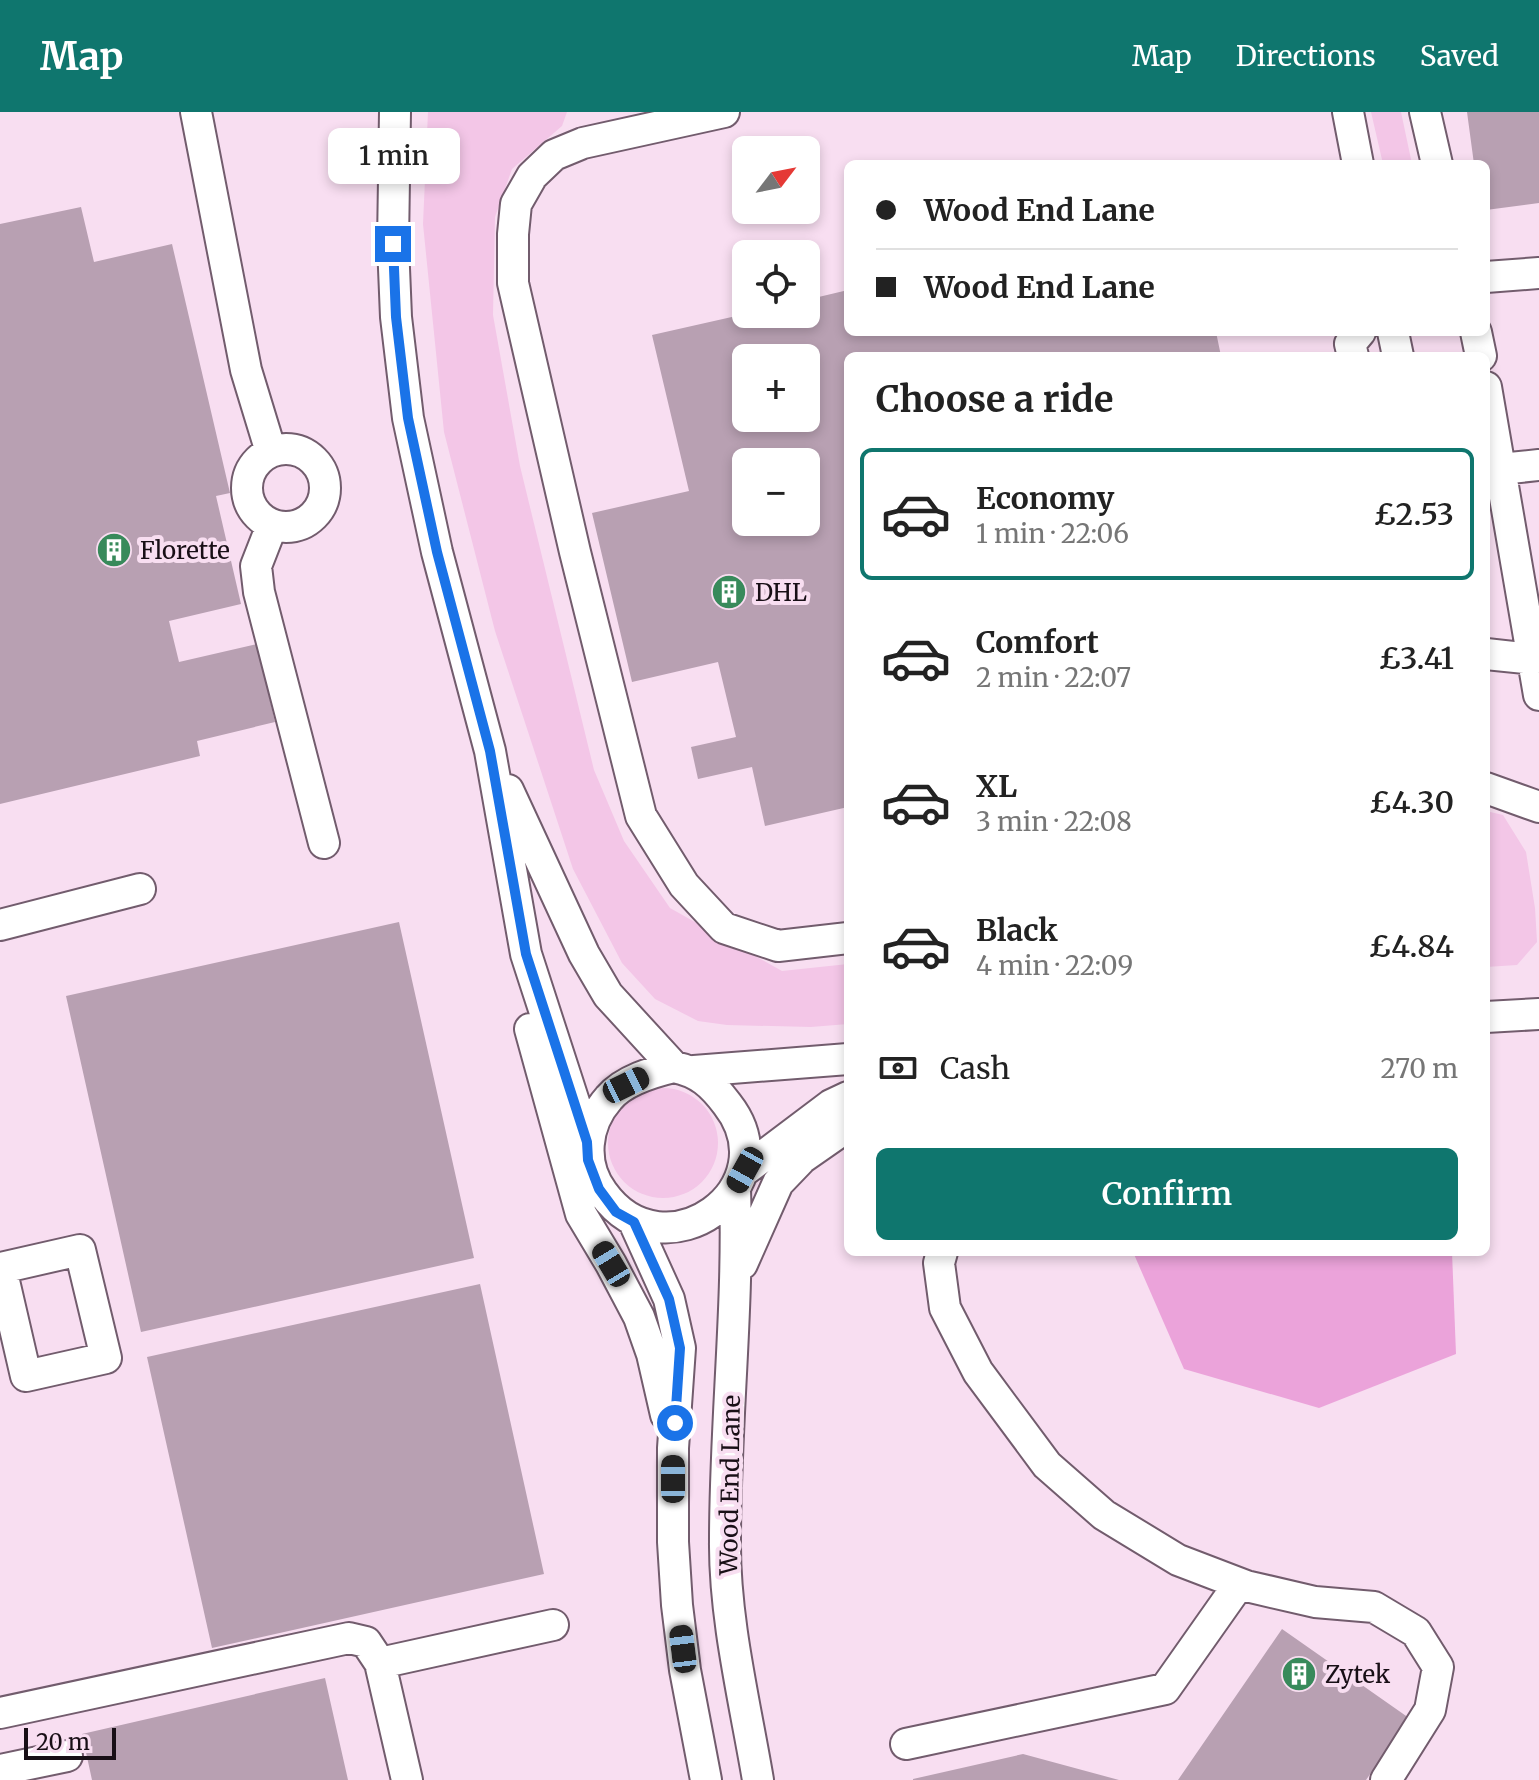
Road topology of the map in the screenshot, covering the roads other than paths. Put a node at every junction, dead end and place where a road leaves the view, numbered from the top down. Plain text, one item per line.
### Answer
1 (196, 112) edge
2 (395, 112) edge
3 (724, 112) edge
4 (1348, 112) edge
5 (1425, 112) edge
6 (1357, 160) edge
7 (1436, 160) edge
8 (1539, 273) edge
9 (1490, 277) edge
10 (1490, 410) edge
11 (271, 452) junction
12 (1539, 465) edge
13 (1500, 469) junction
14 (272, 525) junction
15 (1490, 654) edge
16 (1533, 659) junction
17 (1539, 695) edge
18 (490, 751) junction
19 (1490, 789) edge
20 (1539, 807) edge
21 (324, 843) dead end
22 (140, 889) dead end
23 (0, 925) edge
24 (844, 938) edge
25 (526, 954) junction
26 (1539, 1014) edge
27 (1490, 1017) edge
28 (844, 1059) edge
29 (684, 1069) junction
30 (844, 1099) edge
31 (844, 1129) edge
32 (587, 1142) junction
33 (740, 1179) junction
34 (634, 1222) junction
35 (941, 1256) edge
36 (0, 1268) edge
37 (736, 1277) junction
38 (673, 1448) junction
39 (1239, 1584) junction
40 (553, 1625) dead end
41 (380, 1663) junction
42 (0, 1713) edge
43 (906, 1744) dead end
44 (67, 1756) dead end
45 (0, 1770) edge
46 (407, 1780) edge
47 (706, 1780) edge
48 (758, 1780) edge
49 (1386, 1780) edge

1 - 11 street
2 - 18 street
3 - 24 street
4 - 6 street
5 - 7 street
8 - 9 street
10 - 13 street
11 - 14 street
11 - 14 street
12 - 13 street
13 - 16 street
14 - 21 street
15 - 16 street
16 - 17 street
18 - 25 street
18 - 29 street
19 - 20 street
22 - 23 street
25 - 32 street
25 - 38 street
26 - 27 street
28 - 29 street
29 - 32 street
29 - 33 street
30 - 33 street
31 - 37 street
32 - 34 street
33 - 34 street
33 - 37 street, Wood End Lane
34 - 38 street
35 - 39 street
36 - 36 street
37 - 48 street, Wood End Lane
38 - 47 street
39 - 43 street
39 - 49 street
40 - 41 street
41 - 42 street
41 - 46 street
44 - 45 street

